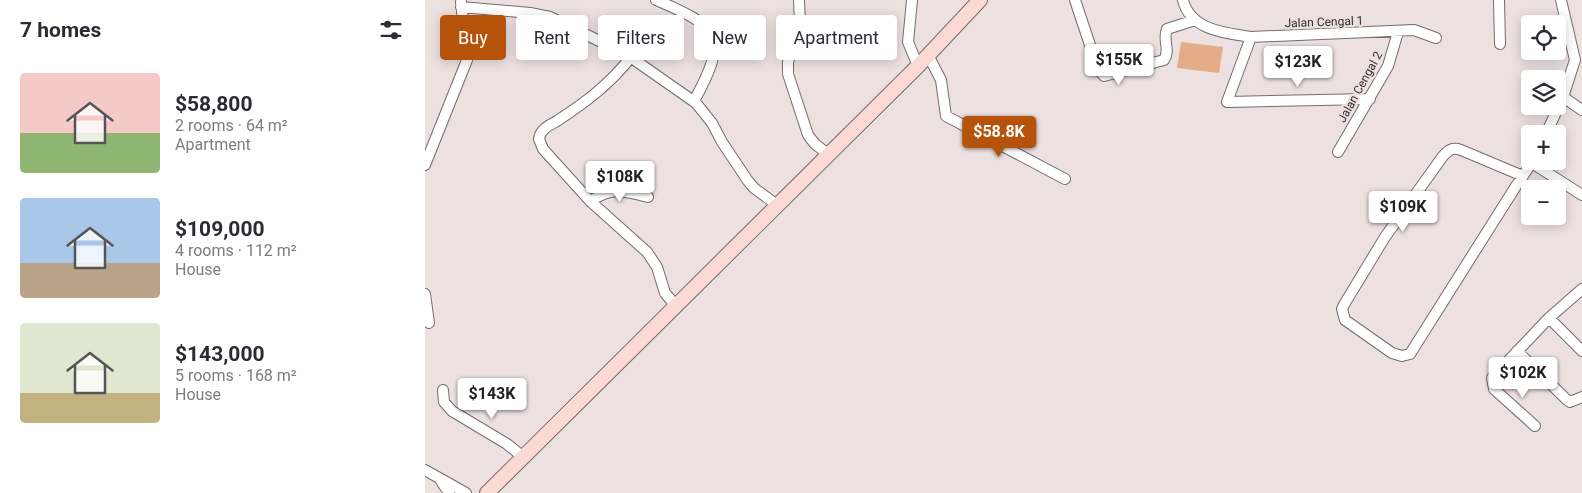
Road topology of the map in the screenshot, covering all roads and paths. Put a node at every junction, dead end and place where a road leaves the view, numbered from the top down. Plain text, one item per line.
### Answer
1 (656, 0) edge
2 (799, 0) edge
3 (912, 0) edge
4 (980, 0) edge
5 (1075, 0) edge
6 (1183, 0) edge
7 (1499, 0) edge
8 (1561, 0) edge
9 (461, 3) edge
10 (678, 4) edge
11 (1195, 20) junction
12 (1399, 32) junction
13 (1251, 36) junction
14 (1436, 38) dead end
15 (598, 39) edge
16 (1501, 44) dead end
17 (928, 55) junction
18 (629, 60) edge
19 (635, 60) edge
20 (918, 66) junction
21 (1566, 88) edge
22 (1370, 99) junction
23 (1566, 99) edge
24 (694, 101) junction
25 (1582, 110) edge
26 (1338, 152) dead end
27 (828, 154) junction
28 (425, 165) edge
29 (1527, 170) edge
30 (1545, 170) edge
31 (1523, 176) junction
32 (1065, 179) dead end
33 (1582, 195) edge
34 (648, 197) dead end
35 (590, 200) junction
36 (777, 205) junction
37 (1582, 289) edge
38 (425, 294) edge
39 (676, 306) junction
40 (1549, 318) junction
41 (429, 323) dead end
42 (1517, 351) junction
43 (1582, 351) edge
44 (443, 390) dead end
45 (1582, 397) edge
46 (1535, 426) dead end
47 (523, 458) junction
48 (425, 470) edge
49 (441, 481) junction
50 (449, 493) edge
51 (466, 493) edge
52 (487, 493) edge

1 - 10 street
2 - 27 street
3 - 20 street
4 - 17 street
5 - 11 street
6 - 11 street
7 - 16 street
8 - 21 street
9 - 15 street
9 - 28 street
10 - 24 street
11 - 13 street, Jalan Cengal 1
12 - 13 street, Jalan Cengal 1
12 - 14 street, Jalan Cengal 1
12 - 22 street, Jalan Cengal 2
13 - 22 street
17 - 20 street
17 - 32 street
18 - 35 street
19 - 24 street
20 - 27 street
22 - 26 street, Jalan Cengal 2
23 - 25 street
24 - 36 street
27 - 36 street
29 - 31 street
30 - 33 street
31 - 31 street
34 - 35 street
35 - 39 street
36 - 39 street
37 - 40 street
38 - 41 street
39 - 47 street
40 - 42 street
40 - 43 street
42 - 45 street
42 - 46 street
44 - 47 street
47 - 52 street
48 - 49 street
49 - 50 street
49 - 51 street

